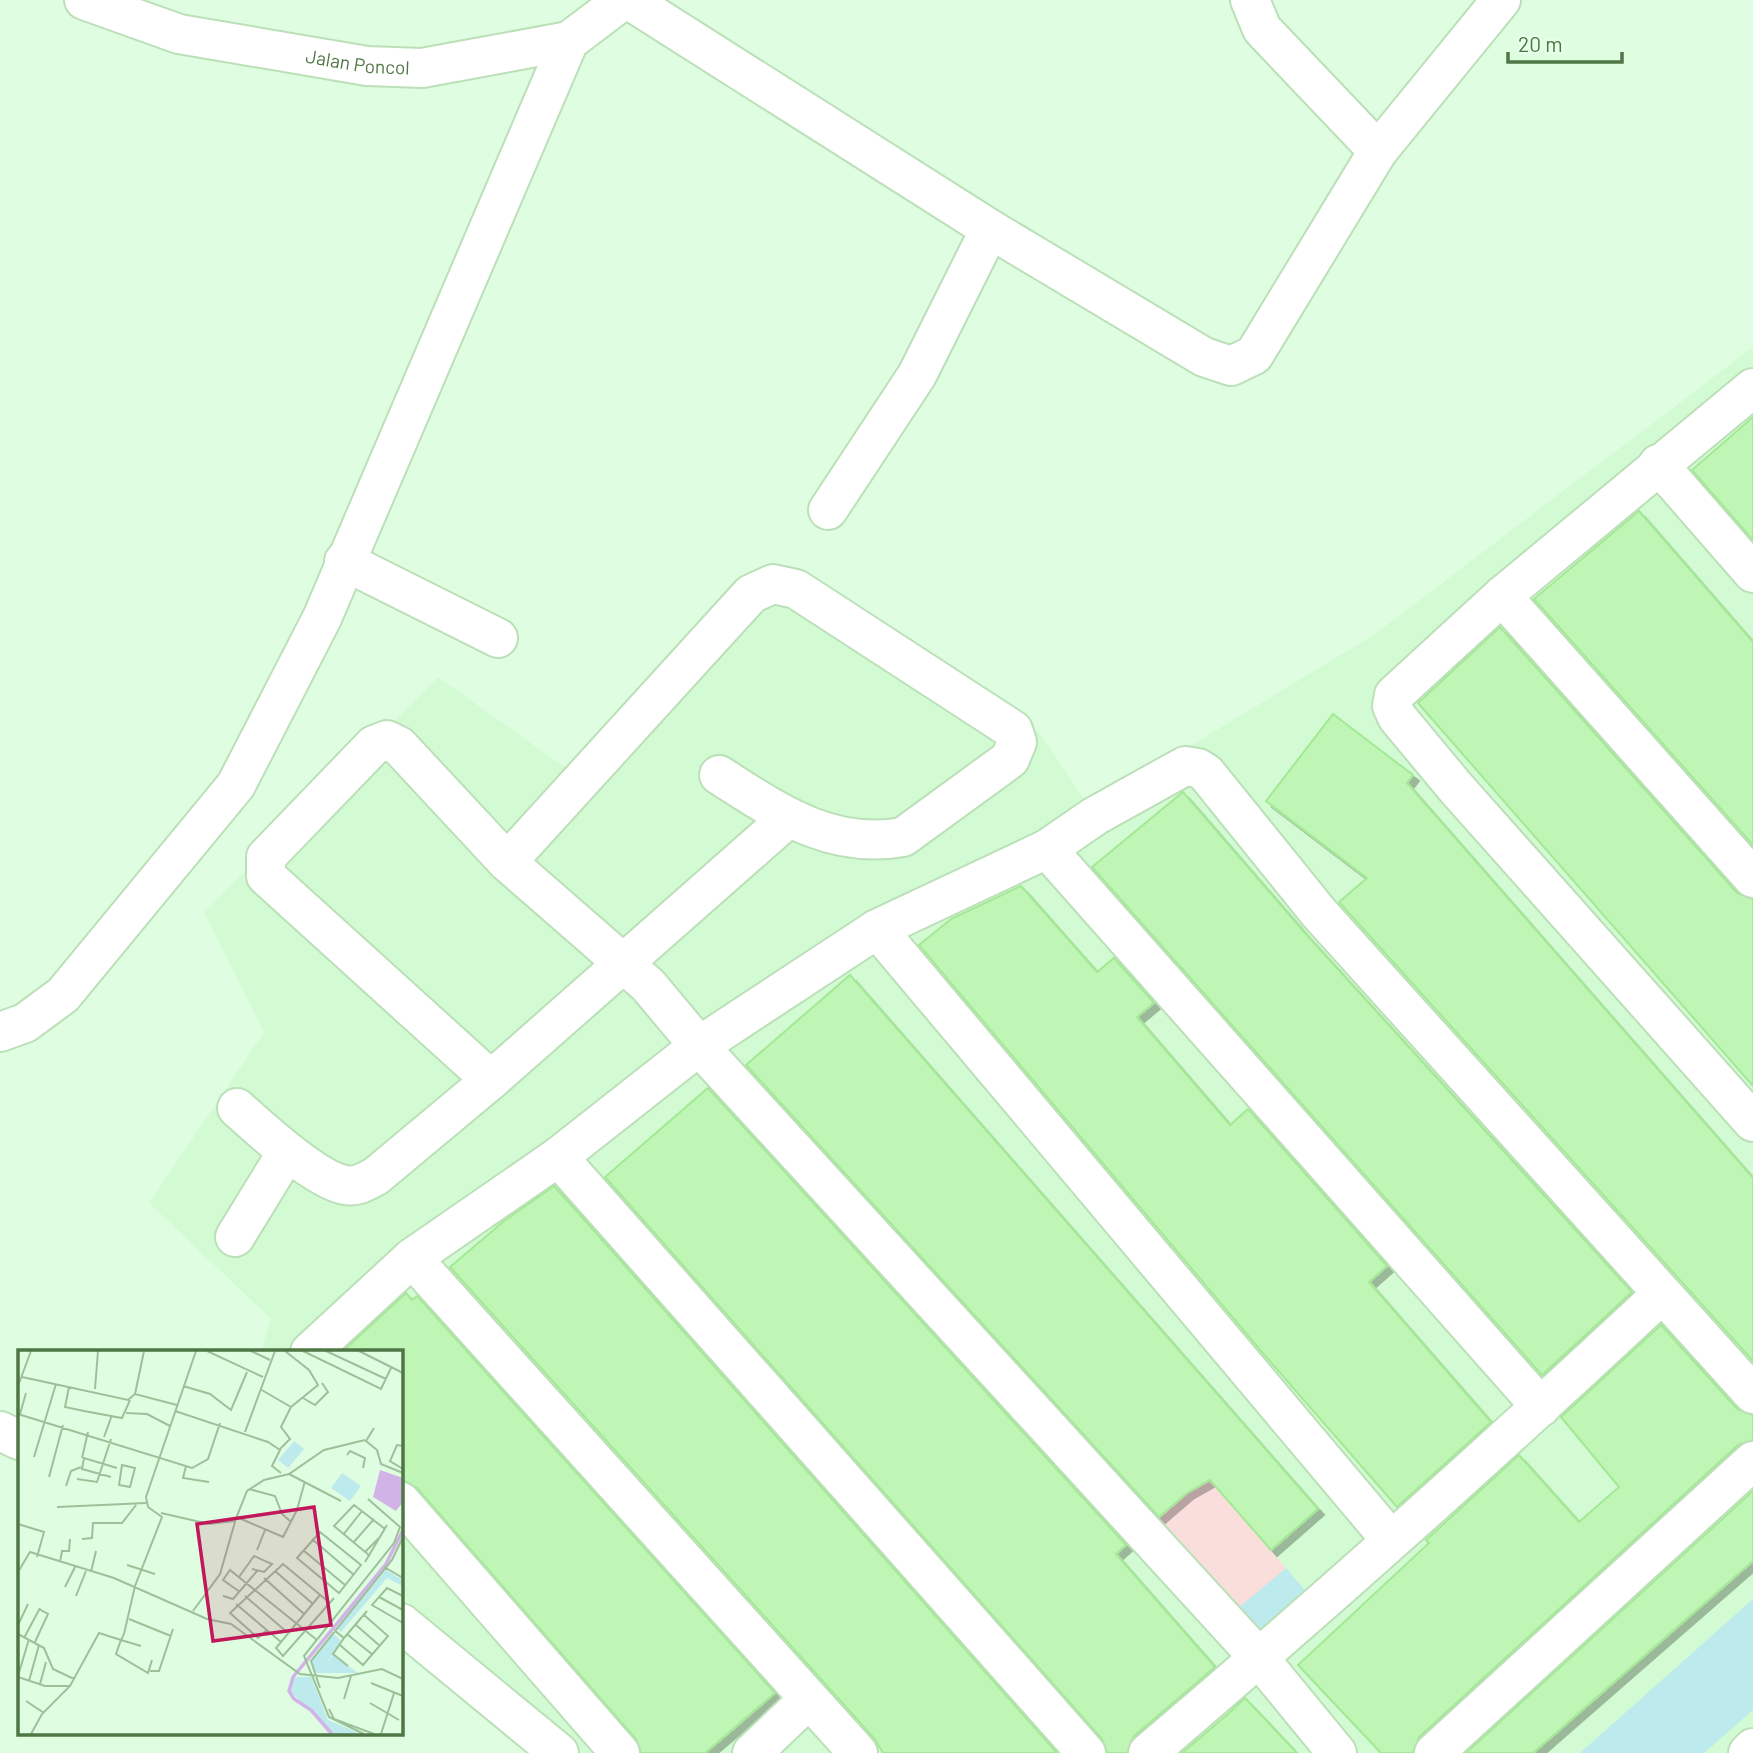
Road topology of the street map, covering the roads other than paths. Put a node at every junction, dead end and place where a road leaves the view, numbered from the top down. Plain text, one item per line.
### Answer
1 (84, 0) edge
2 (623, 0) edge
3 (629, 0) edge
4 (1250, 0) edge
5 (1501, 0) edge
6 (569, 41) junction
7 (1378, 151) junction
8 (990, 229) junction
9 (1753, 388) edge
10 (1658, 464) junction
11 (828, 510) dead end
12 (344, 561) junction
13 (1753, 573) edge
14 (1502, 596) junction
15 (498, 638) dead end
16 (719, 775) dead end
17 (787, 819) junction
18 (1047, 849) junction
19 (507, 862) junction
20 (1753, 878) edge
21 (877, 929) junction
22 (635, 974) junction
23 (0, 1032) edge
24 (694, 1038) junction
25 (491, 1080) junction
26 (237, 1108) dead end
27 (1753, 1122) edge
28 (287, 1152) junction
29 (558, 1157) junction
30 (235, 1237) dead end
31 (412, 1258) junction
32 (1661, 1294) junction
33 (312, 1350) edge
34 (1753, 1394) edge
35 (1541, 1407) junction
36 (0, 1431) edge
37 (18, 1440) edge
38 (1753, 1461) edge
39 (402, 1503) edge
40 (1391, 1540) junction
41 (402, 1624) edge
42 (1259, 1658) junction
43 (809, 1699) junction
44 (1753, 1748) edge
45 (559, 1753) edge
46 (620, 1753) edge
47 (752, 1753) edge
48 (858, 1753) edge
49 (1086, 1753) edge
50 (1147, 1753) edge
51 (1337, 1753) edge
52 (1433, 1753) edge
53 (1748, 1753) edge

1 - 6 street, Jalan Poncol
2 - 6 street, Jalan Poncol
3 - 8 street
4 - 7 street
5 - 7 street
6 - 12 street
7 - 8 street
8 - 11 street
9 - 10 street
10 - 13 street
10 - 14 street
12 - 15 street
12 - 23 street
14 - 20 street
14 - 27 street
16 - 17 street
17 - 19 street
17 - 22 street
18 - 21 street
18 - 32 street
18 - 35 street
19 - 22 street
19 - 25 street
21 - 24 street
21 - 40 street
22 - 24 street
22 - 25 street
24 - 29 street
24 - 42 street
25 - 28 street
26 - 28 street
28 - 30 street
29 - 31 street
29 - 49 street
31 - 33 street
31 - 43 street
32 - 34 street
32 - 35 street
35 - 40 street
36 - 37 street
38 - 52 street
39 - 46 street
40 - 42 street
41 - 45 street
42 - 50 street
42 - 51 street
43 - 47 street
43 - 48 street
44 - 53 street

